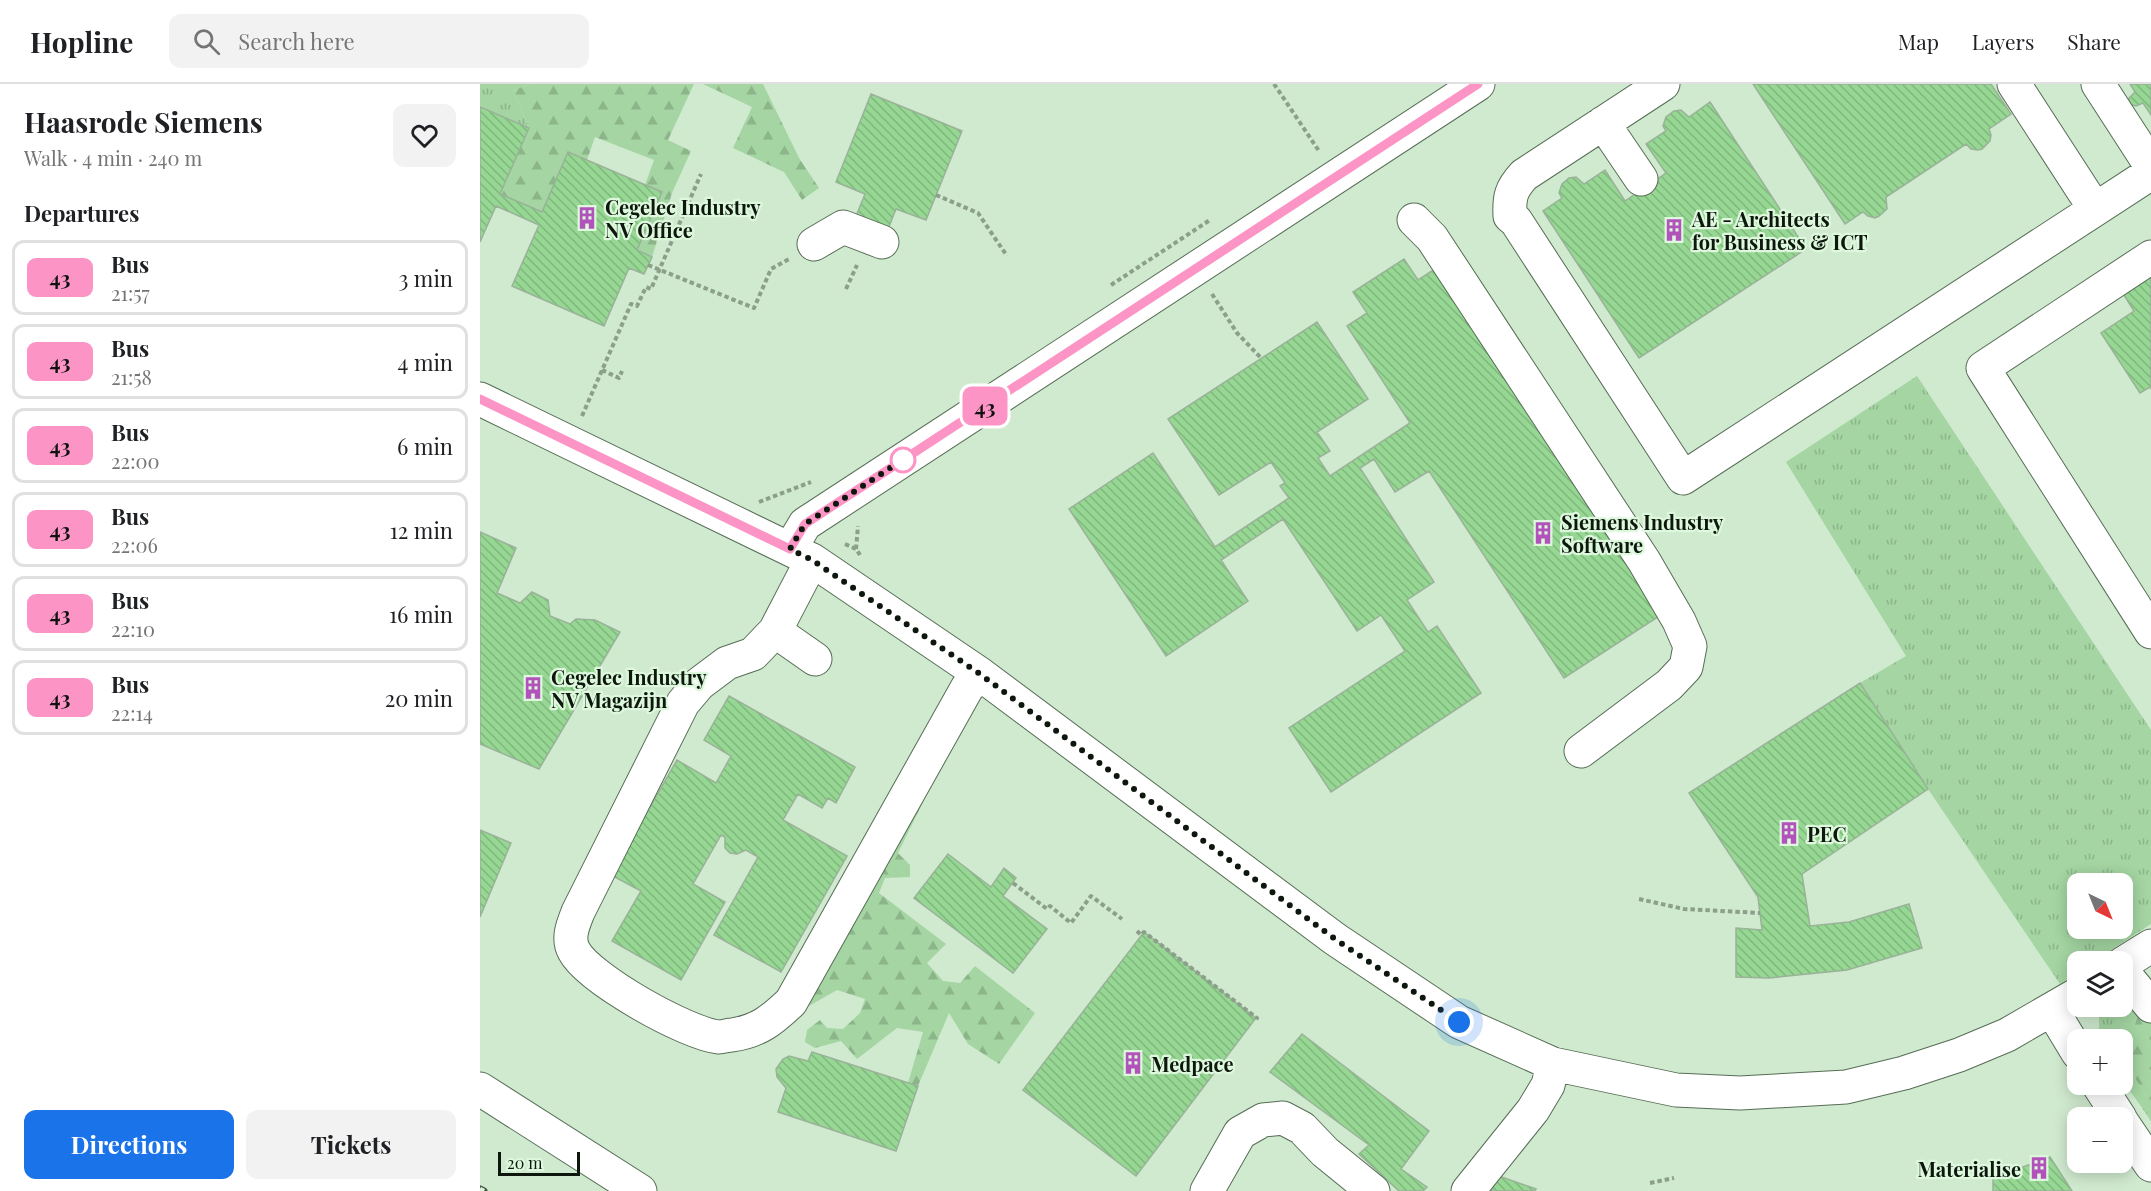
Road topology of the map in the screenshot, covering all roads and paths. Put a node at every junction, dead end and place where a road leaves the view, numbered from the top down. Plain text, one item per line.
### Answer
1 (1274, 84) edge
2 (1478, 84) edge
3 (1663, 84) edge
4 (2014, 84) edge
5 (2098, 84) edge
6 (1603, 123) junction
7 (1318, 151) dead end
8 (2151, 166) edge
9 (2151, 172) edge
10 (701, 174) dead end
11 (1641, 179) dead end
12 (936, 195) dead end
13 (2095, 209) junction
14 (1414, 220) dead end
15 (882, 243) dead end
16 (814, 244) joint
17 (1007, 256) dead end
18 (2151, 257) edge
19 (648, 265) dead end
20 (1196, 268) junction
21 (660, 269) junction
22 (1262, 359) dead end
23 (602, 370) junction
24 (622, 371) dead end
25 (480, 399) edge
26 (570, 442) junction
27 (801, 555) junction
28 (775, 631) junction
29 (2151, 632) edge
30 (815, 659) dead end
31 (980, 674) junction
32 (1581, 751) dead end
33 (1013, 883) dead end
34 (1639, 898) dead end
35 (1760, 913) dead end
36 (1122, 920) dead end
37 (1137, 931) dead end
38 (2151, 946) edge
39 (2133, 957) edge
40 (2133, 984) edge
41 (2065, 1002) edge
42 (2151, 1006) edge
43 (1256, 1019) dead end
44 (2072, 1029) edge
45 (1553, 1064) junction
46 (480, 1089) edge
47 (2133, 1139) edge
48 (2151, 1166) edge
49 (1674, 1178) dead end
50 (1650, 1183) dead end
51 (640, 1191) edge
52 (1207, 1191) edge
53 (1373, 1191) edge
54 (1468, 1191) edge

1 - 7 path
2 - 20 street
3 - 6 street
4 - 13 street
5 - 8 street
6 - 11 street
6 - 13 street
9 - 13 street
10 - 21 path
12 - 17 path
14 - 32 street
15 - 16 street
16 - 21 path
18 - 29 street
19 - 21 path
20 - 22 path
20 - 27 street
21 - 23 path
23 - 24 path
23 - 26 path
25 - 26 street
26 - 27 street
27 - 28 street
27 - 31 street
28 - 30 street
28 - 31 street
31 - 45 street
33 - 36 path
34 - 35 path
37 - 43 path
38 - 39 street
40 - 42 street
41 - 44 street
41 - 45 street
45 - 54 street
46 - 51 street
47 - 48 street
49 - 50 path
52 - 53 street

